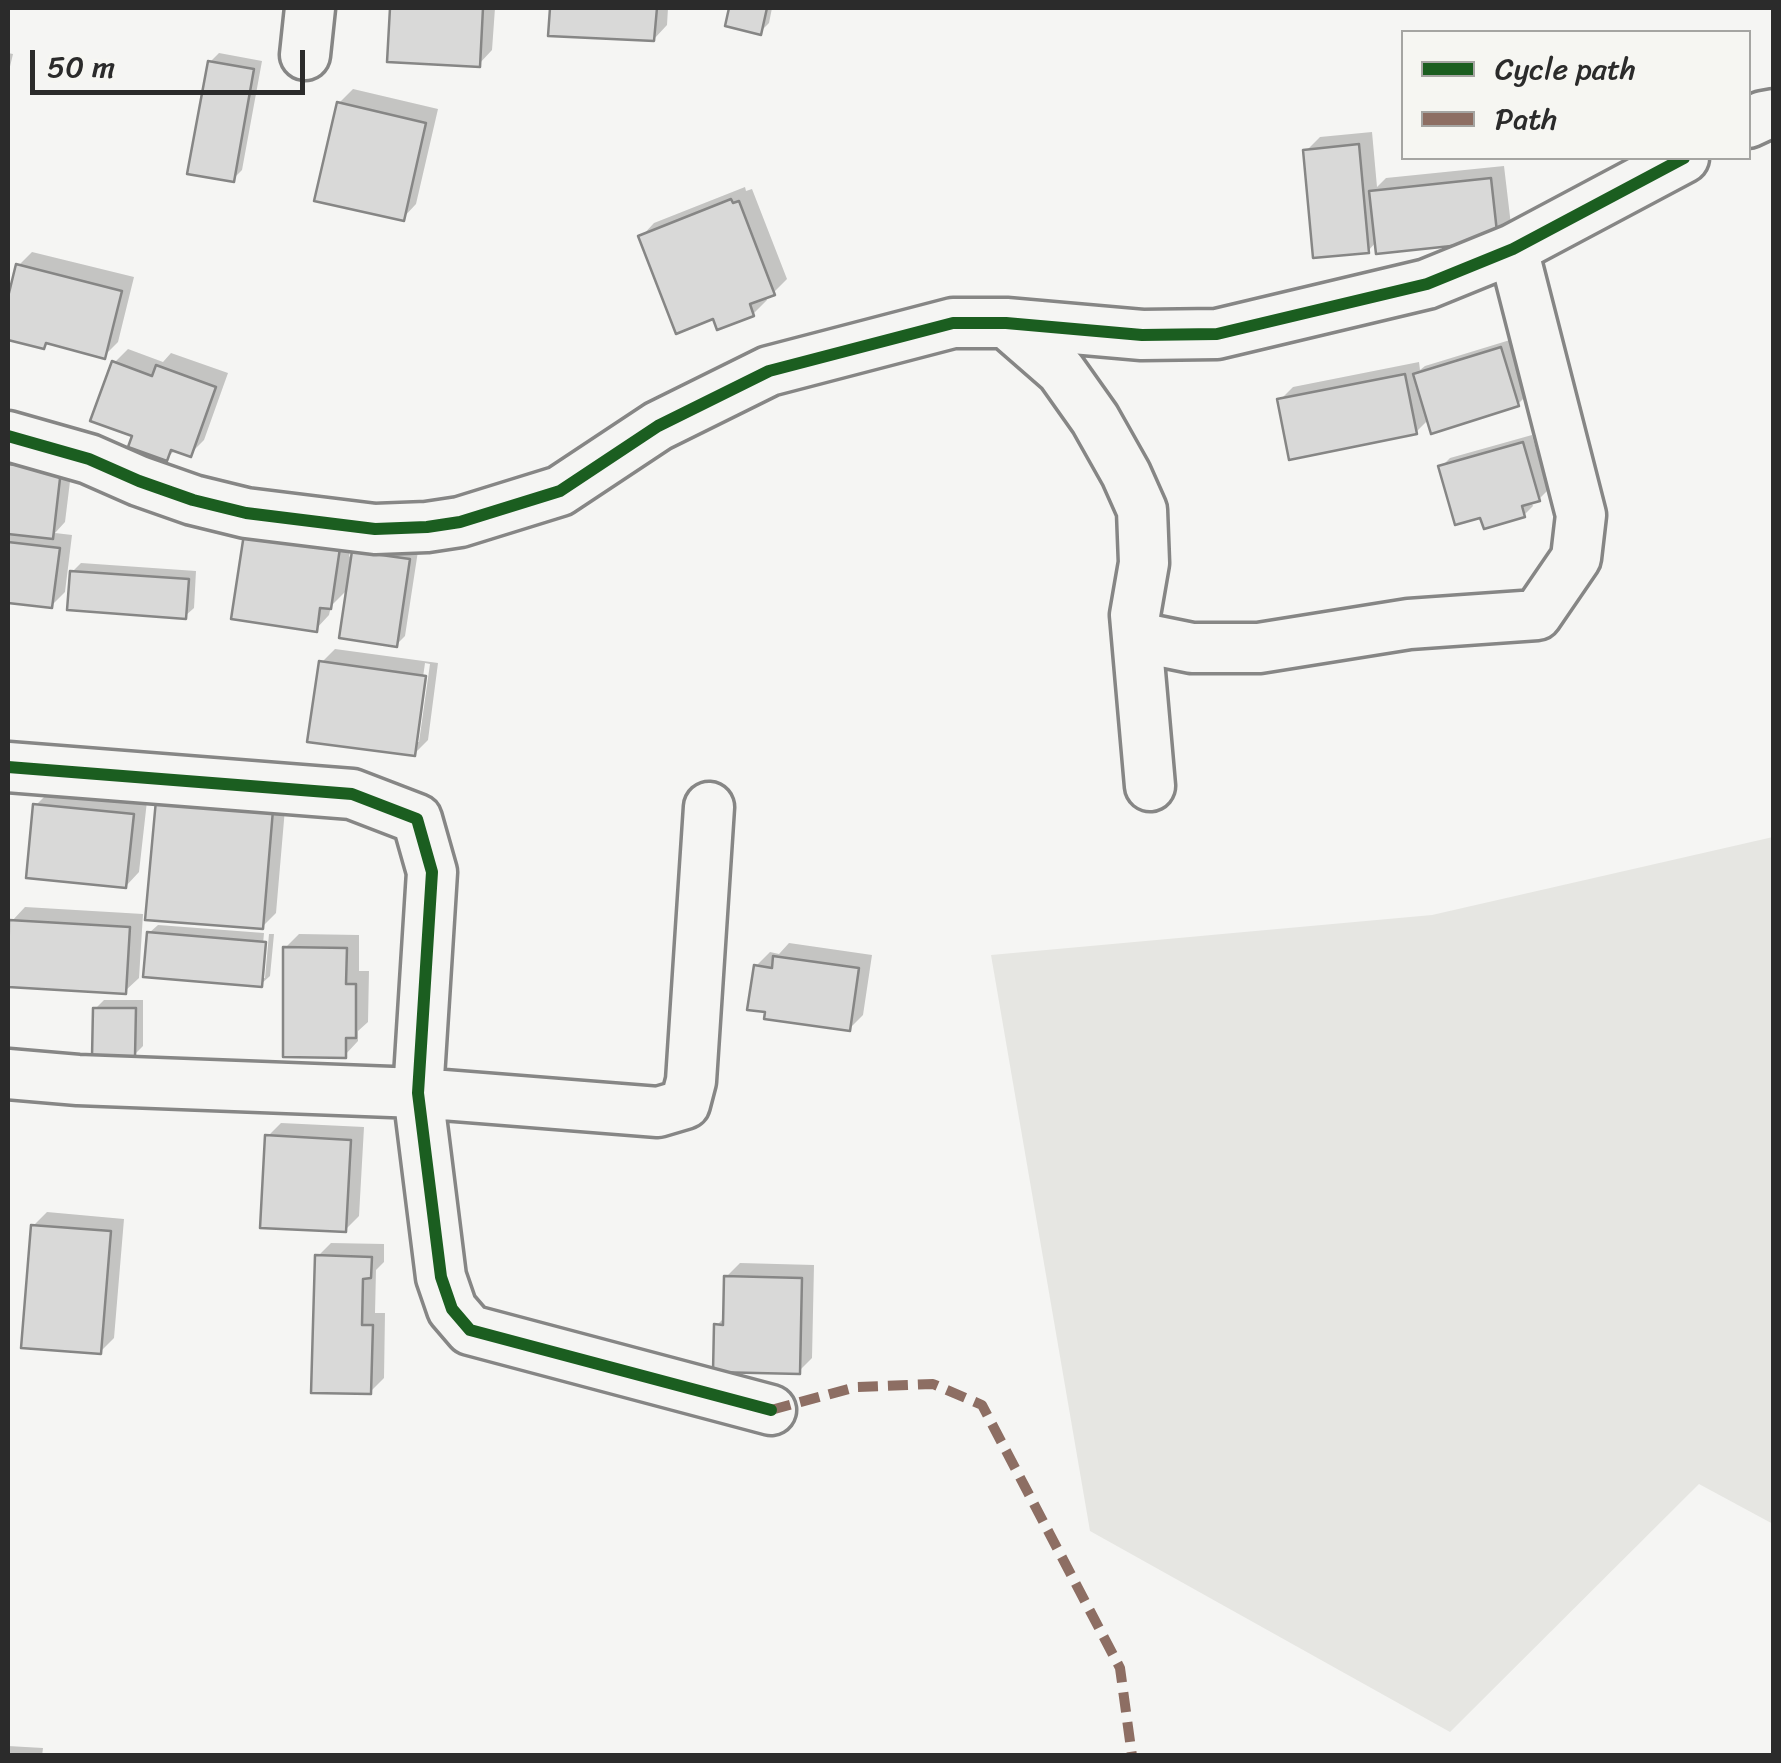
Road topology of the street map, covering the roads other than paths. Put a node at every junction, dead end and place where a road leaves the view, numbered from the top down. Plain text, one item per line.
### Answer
1 (310, 8) edge
2 (305, 55) dead end
3 (1680, 160) edge
4 (1513, 249) junction
5 (1006, 323) junction
6 (8, 436) edge
7 (1138, 637) junction
8 (8, 767) edge
9 (1150, 786) dead end
10 (709, 807) dead end
11 (8, 1074) edge
12 (418, 1094) junction
13 (771, 1410) dead end

1 - 2 street
3 - 4 street
4 - 5 street
4 - 7 street
5 - 6 street
5 - 7 street
7 - 9 street
8 - 12 street
10 - 12 street
11 - 12 street
12 - 13 street

